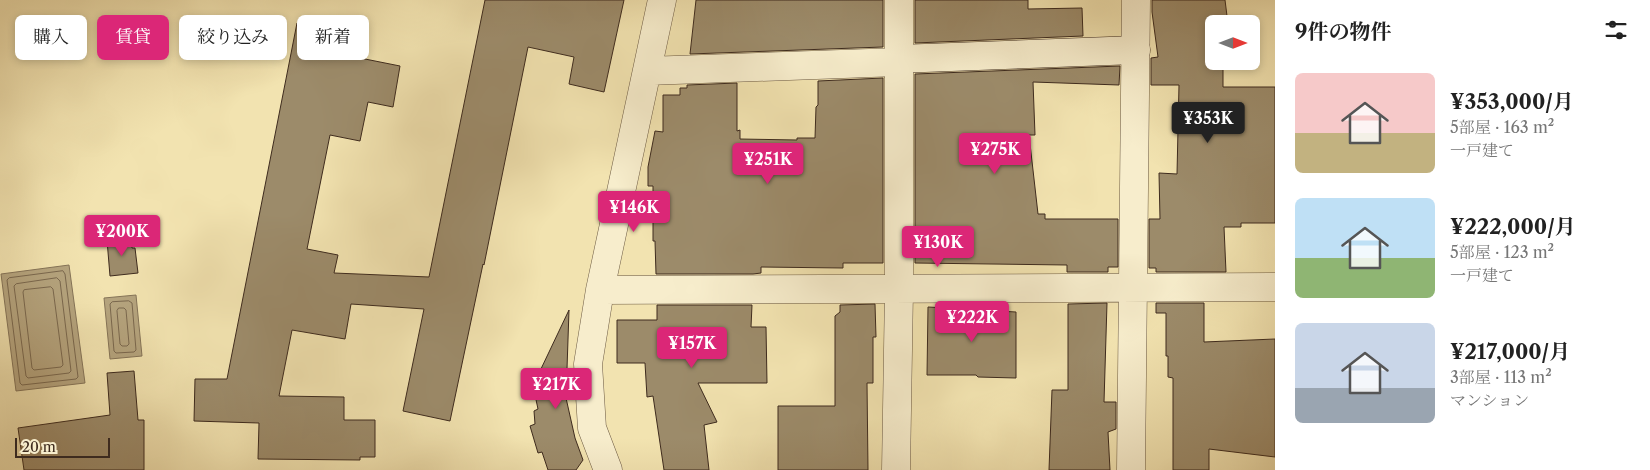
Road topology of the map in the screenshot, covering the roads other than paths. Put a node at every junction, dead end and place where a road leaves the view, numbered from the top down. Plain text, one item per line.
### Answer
1 (662, 0) edge
2 (899, 0) edge
3 (1136, 0) edge
4 (1136, 50) junction
5 (898, 60) junction
6 (647, 72) junction
7 (1134, 287) junction
8 (1275, 287) edge
9 (600, 290) junction
10 (899, 290) junction
11 (608, 470) edge
12 (896, 470) edge
13 (1131, 470) edge

1 - 6 street
2 - 5 street
3 - 4 street
4 - 5 street
4 - 7 street
5 - 6 street
5 - 10 street
6 - 9 street
7 - 8 street
7 - 10 street
7 - 13 street
9 - 10 street
9 - 11 street
10 - 12 street

